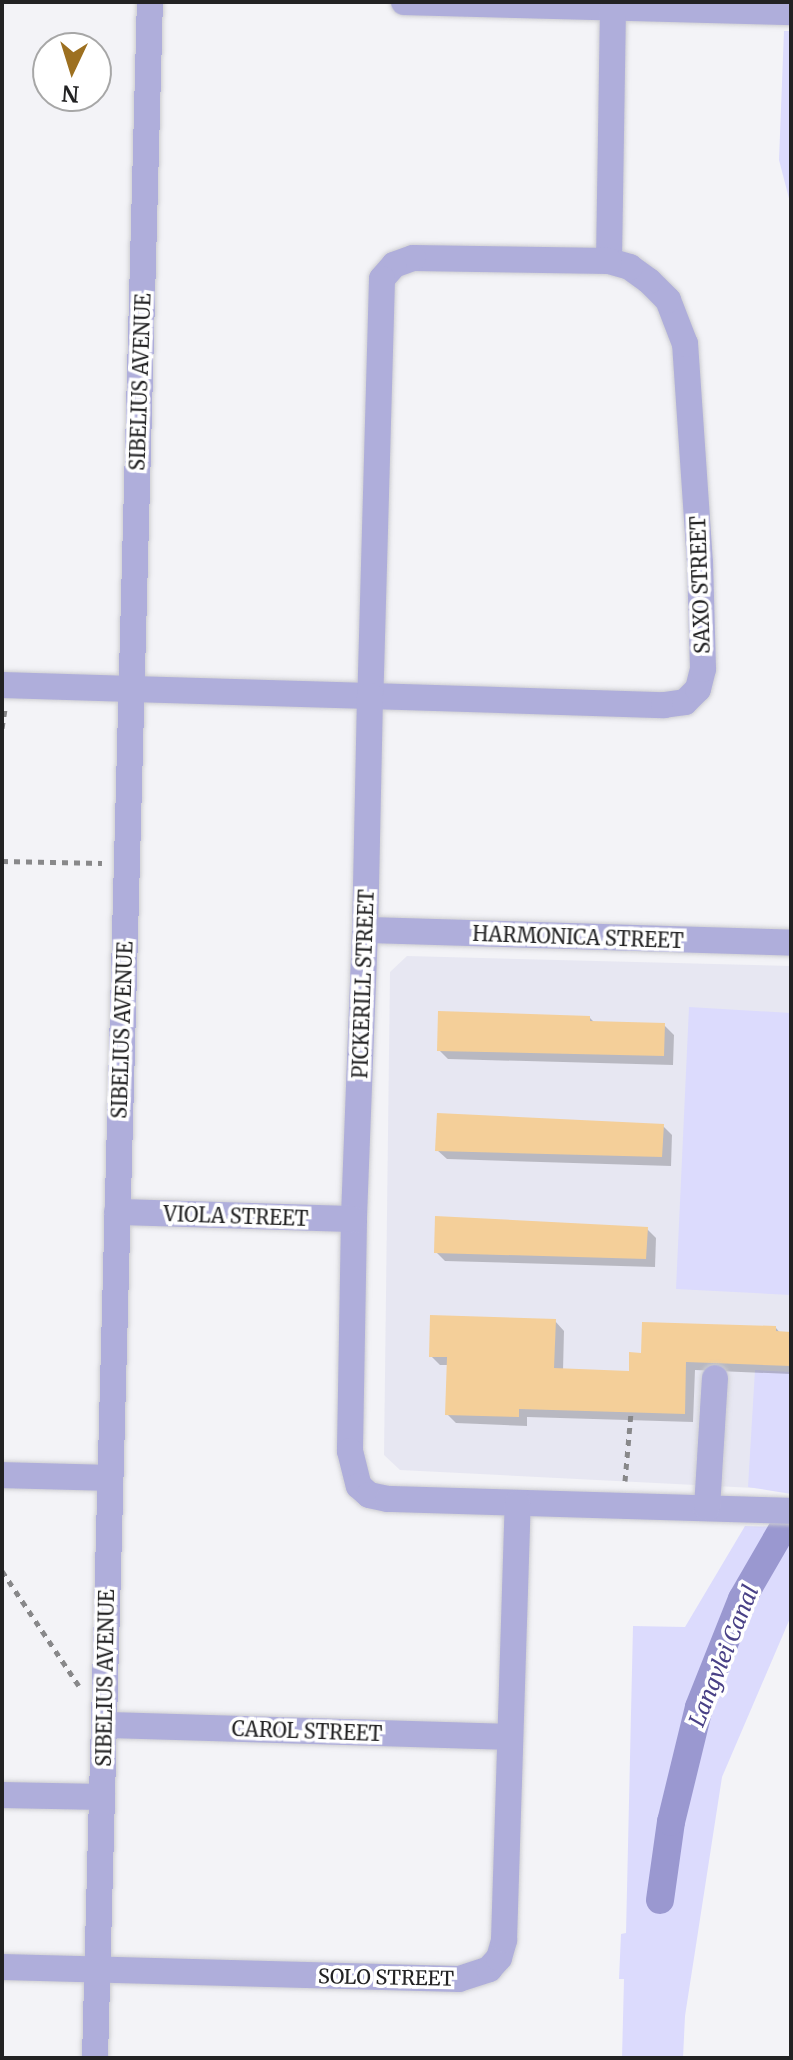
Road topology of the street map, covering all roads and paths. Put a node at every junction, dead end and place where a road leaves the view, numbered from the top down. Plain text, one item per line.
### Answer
1 (150, 2) edge
2 (404, 2) edge
3 (613, 8) junction
4 (789, 12) edge
5 (609, 261) junction
6 (2, 685) edge
7 (132, 689) junction
8 (370, 696) junction
9 (3, 860) edge
10 (127, 863) junction
11 (365, 930) junction
12 (791, 943) edge
13 (117, 1212) junction
14 (354, 1219) junction
15 (715, 1378) dead end
16 (631, 1412) dead end
17 (2, 1475) edge
18 (109, 1478) junction
19 (518, 1503) junction
20 (624, 1506) junction
21 (707, 1508) junction
22 (785, 1510) edge
23 (2, 1571) edge
24 (105, 1725) junction
25 (508, 1737) junction
26 (2, 1795) edge
27 (102, 1797) junction
28 (2, 1967) edge
29 (98, 1969) junction
30 (95, 2058) edge

1 - 7 street, SIBELIUS AVENUE
2 - 3 street
3 - 4 street
3 - 5 street
5 - 8 street, PICKERILL STREET
5 - 8 street, SAXO STREET
6 - 7 street, SAXO STREET
7 - 8 street, SAXO STREET
7 - 10 street, SIBELIUS AVENUE
8 - 11 street, PICKERILL STREET
9 - 10 path
10 - 13 street, SIBELIUS AVENUE
11 - 12 street, HARMONICA STREET
11 - 14 street, PICKERILL STREET
13 - 14 street, VIOLA STREET
13 - 18 street, SIBELIUS AVENUE
14 - 19 street, PICKERILL STREET
15 - 21 street
16 - 20 path
17 - 18 street
18 - 24 street, SIBELIUS AVENUE
19 - 20 street, PICKERILL STREET
19 - 25 street, SOLO STREET
20 - 21 street, PICKERILL STREET
21 - 22 street, PICKERILL STREET
23 - 24 path
24 - 25 street, CAROL STREET
24 - 27 street, SIBELIUS AVENUE
25 - 29 street, SOLO STREET
26 - 27 street
27 - 29 street, SIBELIUS AVENUE
28 - 29 street, SOLO STREET
29 - 30 street, SIBELIUS AVENUE

